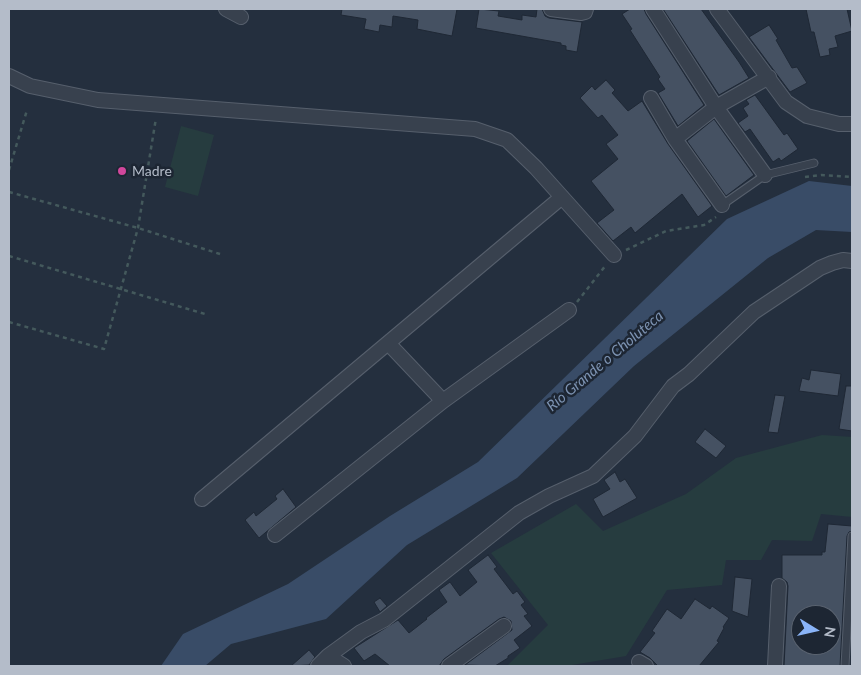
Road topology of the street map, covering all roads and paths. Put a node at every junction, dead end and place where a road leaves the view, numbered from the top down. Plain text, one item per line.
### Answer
1 (226, 9) edge
2 (551, 9) edge
3 (586, 9) edge
4 (653, 9) edge
5 (717, 9) edge
6 (241, 17) dead end
7 (9, 76) edge
8 (769, 77) junction
9 (651, 98) dead end
10 (158, 106) junction
11 (716, 107) junction
12 (27, 110) dead end
13 (852, 124) edge
14 (675, 138) junction
15 (814, 163) dead end
16 (9, 170) edge
17 (765, 175) junction
18 (802, 177) dead end
19 (852, 177) edge
20 (9, 192) edge
21 (562, 197) junction
22 (721, 209) junction
23 (138, 228) junction
24 (222, 255) dead end
25 (614, 255) junction
26 (9, 256) edge
27 (852, 261) edge
28 (121, 288) junction
29 (569, 310) joint
30 (205, 314) dead end
31 (9, 322) edge
32 (388, 343) junction
33 (443, 401) junction
34 (202, 499) dead end
35 (274, 535) dead end
36 (852, 536) edge
37 (778, 586) dead end
38 (504, 626) dead end
39 (328, 656) junction
40 (318, 666) edge
41 (344, 666) edge
42 (449, 666) edge
43 (775, 666) edge
44 (845, 666) edge

1 - 6 street
2 - 3 street
4 - 11 street
5 - 8 street
7 - 10 street
8 - 11 street
8 - 13 street
9 - 14 street
10 - 21 street
10 - 23 path
11 - 14 street
11 - 17 street
12 - 16 path
14 - 22 street
15 - 17 lane
17 - 22 lane
18 - 19 path
20 - 23 path
21 - 25 street
21 - 32 street
22 - 25 path
23 - 24 path
23 - 28 path
25 - 29 path
26 - 28 path
27 - 39 street
28 - 30 path
28 - 31 path
29 - 33 street
32 - 33 street
32 - 34 street
33 - 35 street
36 - 44 lane
37 - 43 street
38 - 42 street
39 - 40 street
39 - 41 street

